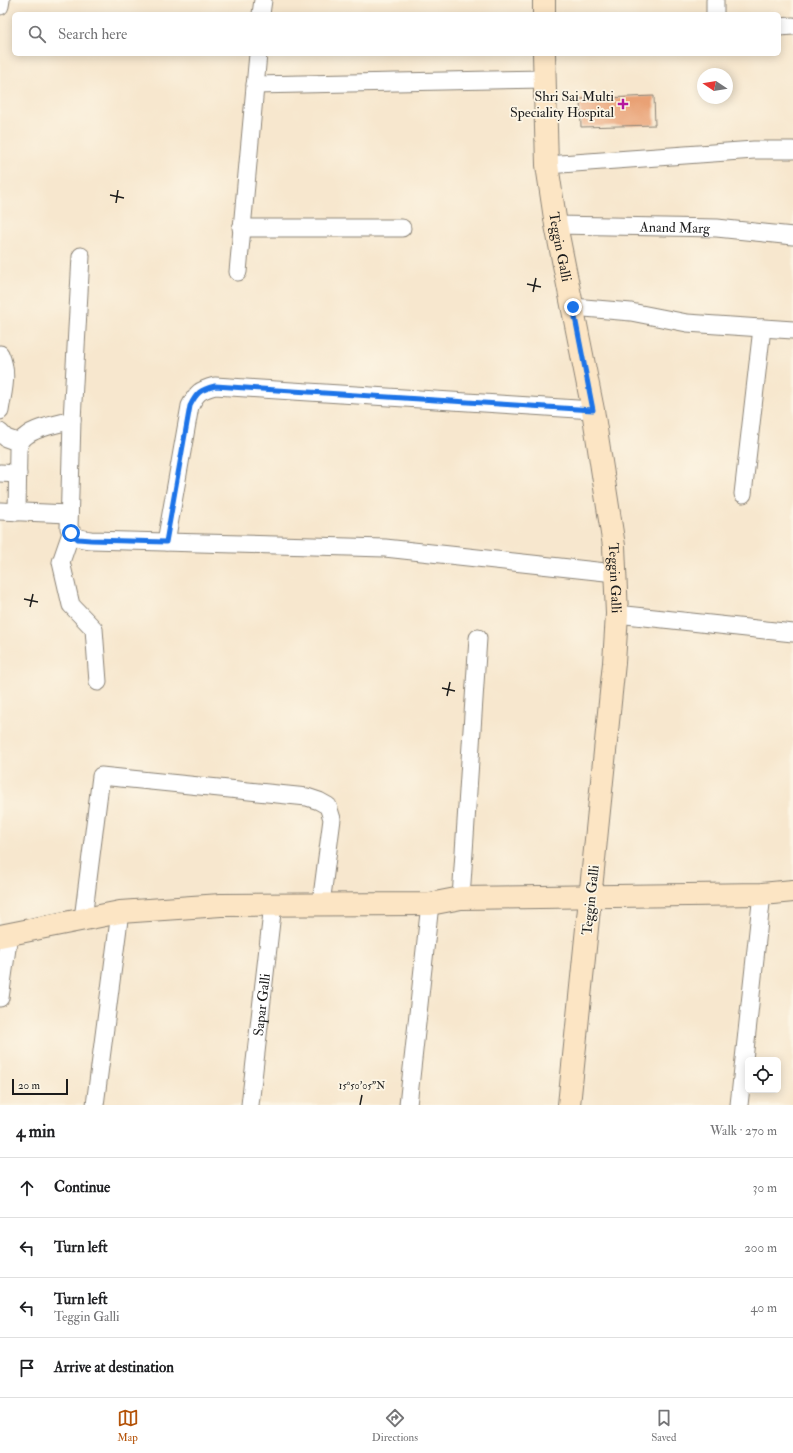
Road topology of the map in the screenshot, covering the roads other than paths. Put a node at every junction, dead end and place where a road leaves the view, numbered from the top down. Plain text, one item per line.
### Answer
1 (1, 0) edge
2 (263, 0) edge
3 (544, 0) edge
4 (715, 0) edge
5 (0, 6) edge
6 (261, 12) edge
7 (544, 12) edge
8 (715, 12) edge
9 (793, 26) edge
10 (781, 27) edge
11 (258, 56) edge
12 (544, 56) edge
13 (545, 79) junction
14 (255, 85) junction
15 (793, 150) edge
16 (547, 166) junction
17 (556, 225) junction
18 (241, 228) junction
19 (402, 228) dead end
20 (793, 236) edge
21 (81, 256) dead end
22 (238, 272) dead end
23 (573, 307) junction
24 (762, 328) junction
25 (793, 330) edge
26 (0, 354) edge
27 (593, 410) junction
28 (0, 411) edge
29 (72, 420) junction
30 (0, 432) edge
31 (20, 443) junction
32 (0, 473) edge
33 (18, 474) junction
34 (743, 494) dead end
35 (0, 511) edge
36 (17, 512) junction
37 (69, 514) junction
38 (71, 533) junction
39 (166, 542) junction
40 (615, 573) junction
41 (617, 614) junction
42 (793, 633) edge
43 (478, 638) dead end
44 (98, 682) dead end
45 (793, 891) edge
46 (762, 894) junction
47 (590, 895) junction
48 (461, 898) junction
49 (273, 904) junction
50 (321, 904) junction
51 (430, 904) junction
52 (120, 912) junction
53 (83, 919) junction
54 (4, 935) edge
55 (0, 998) edge
56 (95, 1105) edge
57 (250, 1105) edge
58 (408, 1105) edge
59 (569, 1105) edge
60 (739, 1105) edge

1 - 5 street
2 - 6 street
3 - 7 street
4 - 8 street
9 - 10 street
11 - 14 street
12 - 13 street, Teggin Galli
13 - 14 street
13 - 16 street, Teggin Galli
14 - 18 street
15 - 16 street
16 - 17 street, Teggin Galli
17 - 20 street, Anand Marg
17 - 23 street, Teggin Galli
18 - 19 street
18 - 22 street
21 - 29 street
23 - 24 street
23 - 27 street, Teggin Galli
24 - 25 street
24 - 34 street
26 - 28 street
27 - 39 street
27 - 40 street, Teggin Galli
29 - 31 street
29 - 37 street
30 - 31 street
31 - 33 street
32 - 33 street
33 - 36 street
35 - 36 street
36 - 37 street
37 - 38 street
38 - 39 street
38 - 44 street
39 - 40 street
40 - 41 street, Teggin Galli
41 - 42 street
41 - 47 street, Teggin Galli
43 - 48 street
45 - 46 street
46 - 47 street
46 - 60 street
47 - 48 street
47 - 59 street, Teggin Galli
48 - 51 street
49 - 50 street
49 - 52 street
49 - 57 street, Sapar Galli
50 - 51 street
50 - 53 street
51 - 58 street
52 - 53 street
52 - 56 street
53 - 54 street
54 - 55 street

